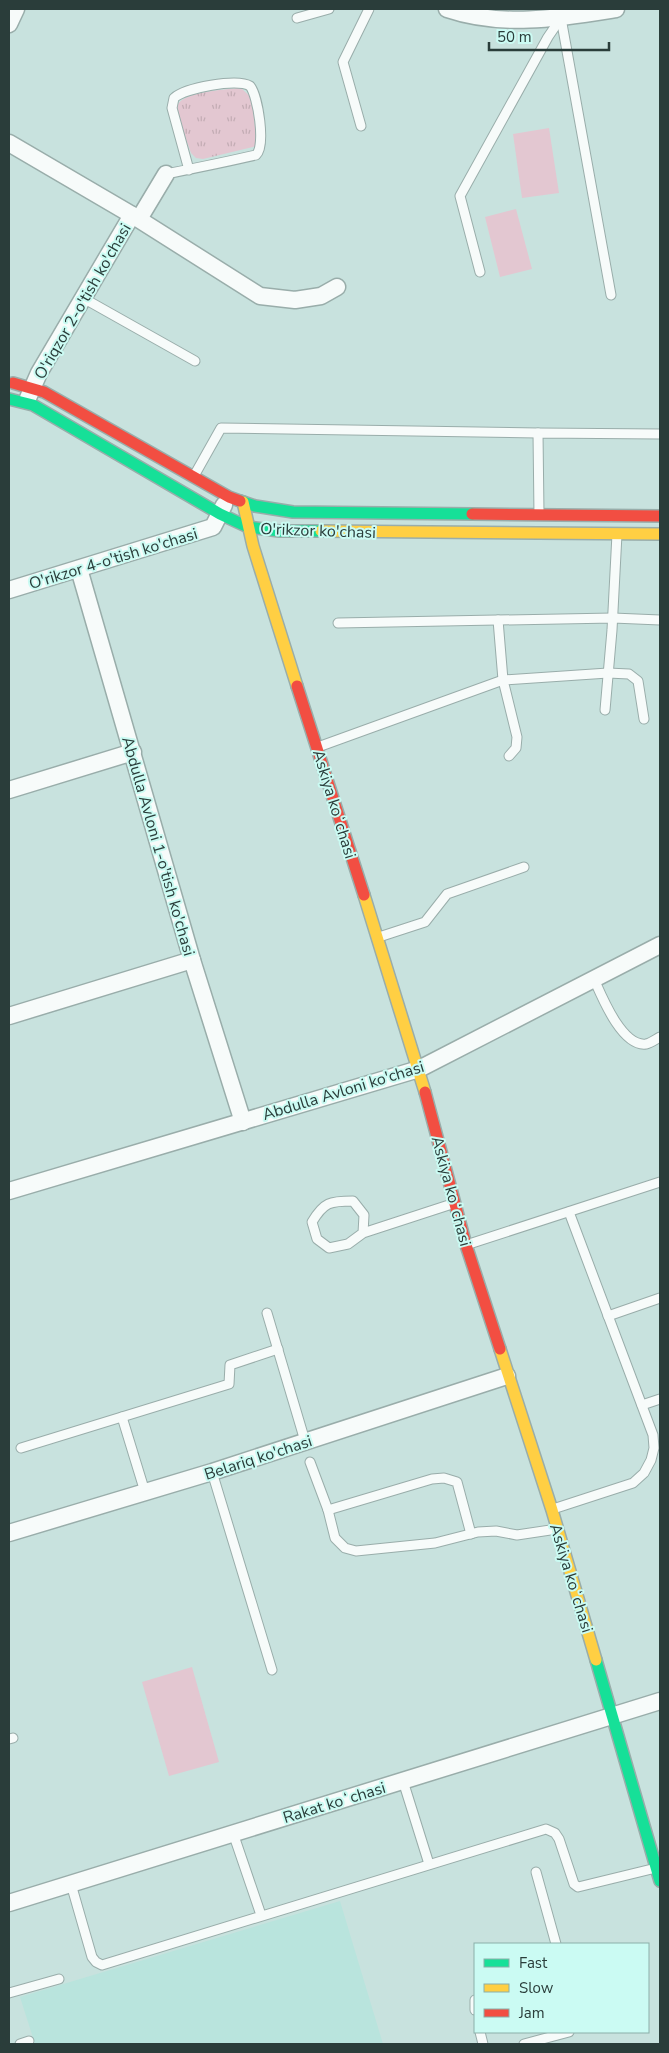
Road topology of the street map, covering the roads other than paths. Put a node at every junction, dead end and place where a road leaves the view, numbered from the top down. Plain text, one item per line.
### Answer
1 (16, 9) edge
2 (329, 9) edge
3 (369, 9) edge
4 (448, 9) edge
5 (616, 9) edge
6 (536, 14) edge
7 (297, 18) dead end
8 (561, 18) junction
9 (9, 24) edge
10 (361, 126) dead end
11 (9, 143) edge
12 (189, 170) junction
13 (166, 174) joint
14 (135, 217) junction
15 (480, 272) dead end
16 (337, 286) dead end
17 (611, 295) dead end
18 (83, 298) junction
19 (195, 361) dead end
20 (9, 383) edge
21 (30, 394) junction
22 (9, 399) edge
23 (538, 433) junction
24 (660, 434) edge
25 (194, 476) junction
26 (236, 499) junction
27 (220, 514) junction
28 (539, 515) junction
29 (660, 516) edge
30 (248, 527) junction
31 (617, 534) junction
32 (660, 534) edge
33 (79, 568) junction
34 (9, 590) edge
35 (613, 618) junction
36 (498, 620) junction
37 (660, 620) edge
38 (338, 623) dead end
39 (608, 673) junction
40 (503, 680) junction
41 (605, 710) dead end
42 (644, 719) dead end
43 (318, 747) junction
44 (133, 752) junction
45 (509, 756) dead end
46 (9, 790) edge
47 (524, 867) dead end
48 (377, 938) junction
49 (660, 945) edge
50 (192, 960) junction
51 (594, 980) junction
52 (9, 1016) edge
53 (660, 1037) edge
54 (419, 1069) junction
55 (242, 1122) junction
56 (660, 1182) edge
57 (9, 1191) edge
58 (455, 1203) junction
59 (569, 1212) junction
60 (363, 1233) junction
61 (466, 1245) junction
62 (660, 1298) edge
63 (267, 1313) dead end
64 (608, 1316) junction
65 (278, 1349) junction
66 (507, 1376) junction
67 (660, 1399) edge
68 (642, 1405) junction
69 (122, 1417) junction
70 (305, 1441) junction
71 (21, 1448) dead end
72 (310, 1462) dead end
73 (212, 1472) junction
74 (145, 1492) junction
75 (328, 1510) junction
76 (552, 1510) junction
77 (557, 1528) junction
78 (9, 1533) edge
79 (471, 1534) junction
80 (272, 1670) dead end
81 (660, 1701) edge
82 (613, 1716) junction
83 (403, 1781) junction
84 (233, 1833) junction
85 (429, 1864) junction
86 (656, 1868) junction
87 (536, 1872) dead end
88 (660, 1881) edge
89 (72, 1884) junction
90 (9, 1903) edge
91 (261, 1915) junction
92 (556, 1943) edge
93 (59, 1979) dead end
94 (9, 1993) edge
95 (565, 2033) edge
96 (30, 2041) dead end
97 (20, 2044) edge
98 (524, 2044) edge

1 - 9 street
2 - 7 lane
3 - 10 lane
4 - 6 street
5 - 8 street
6 - 8 street
8 - 15 lane
8 - 17 lane
11 - 14 street, O'riqzor 2-o'tish ko'chasi
12 - 12 lane
12 - 13 lane
13 - 14 street, O'riqzor 2-o'tish ko'chasi
14 - 16 street, O'riqzor 2-o'tish ko'chasi
14 - 18 street, O'riqzor 2-o'tish ko'chasi
18 - 19 lane
18 - 21 street, O'riqzor 2-o'tish ko'chasi
20 - 21 street, O'rikzor ko'chasi
21 - 22 street, O'rikzor ko'chasi
21 - 25 street, O'rikzor ko'chasi
21 - 27 street, O'rikzor ko'chasi
23 - 24 lane
23 - 25 lane
23 - 28 lane
25 - 26 street, O'rikzor ko'chasi
26 - 27 street, O'rikzor 4-o'tish ko'chasi
26 - 28 street, O'rikzor ko'chasi
26 - 30 street, Askiya koʻchasi
27 - 30 street, O'rikzor ko'chasi
27 - 33 street, O'rikzor 4-o'tish ko'chasi
28 - 29 street, O'rikzor ko'chasi
30 - 31 street, O'rikzor ko'chasi
30 - 43 street, Askiya koʻchasi
31 - 32 street, O'rikzor ko'chasi
31 - 35 lane
33 - 34 street, O'rikzor 4-o'tish ko'chasi
33 - 44 street, Abdulla Avloni 1-o'tish ko'chasi
35 - 36 lane
35 - 37 lane
35 - 39 lane
36 - 38 lane
36 - 40 lane
39 - 40 lane
39 - 41 lane
39 - 42 lane
40 - 43 lane
40 - 45 lane
43 - 48 street, Askiya koʻchasi
44 - 46 street
44 - 50 street, Abdulla Avloni 1-o'tish ko'chasi
47 - 48 lane
48 - 54 street, Askiya koʻchasi
49 - 51 street, Abdulla Avloni ko'chasi
50 - 52 street
50 - 55 street, Abdulla Avloni 1-o'tish ko'chasi
51 - 53 lane
51 - 54 street, Abdulla Avloni ko'chasi
54 - 55 street, Abdulla Avloni ko'chasi
54 - 58 street, Askiya koʻchasi
55 - 57 street, Abdulla Avloni ko'chasi
56 - 59 lane
58 - 60 lane
58 - 61 street, Askiya koʻchasi
59 - 61 lane
59 - 64 lane
60 - 60 lane
61 - 66 street, Askiya koʻchasi
62 - 64 lane
63 - 65 lane
64 - 68 lane
65 - 69 lane
65 - 70 lane
66 - 70 street, Belariq ko'chasi
66 - 76 street, Askiya koʻchasi
67 - 68 lane
68 - 76 lane
69 - 71 lane
69 - 74 lane
70 - 73 street, Belariq ko'chasi
72 - 75 lane
73 - 74 street, Belariq ko'chasi
73 - 80 lane
74 - 78 street, Belariq ko'chasi
75 - 79 lane
75 - 79 lane
76 - 77 street, Askiya koʻchasi
77 - 79 lane
77 - 82 street, Askiya koʻchasi
81 - 82 street, Rakat koʻchasi
82 - 83 street, Rakat koʻchasi
82 - 86 street, Askiya koʻchasi
83 - 84 street, Rakat koʻchasi
83 - 85 lane
84 - 89 street, Rakat koʻchasi
84 - 91 lane
85 - 86 lane
85 - 91 lane
86 - 88 street, Askiya koʻchasi
87 - 92 lane
89 - 90 street, Rakat koʻchasi
89 - 91 lane
93 - 94 lane
95 - 98 lane
96 - 97 lane

